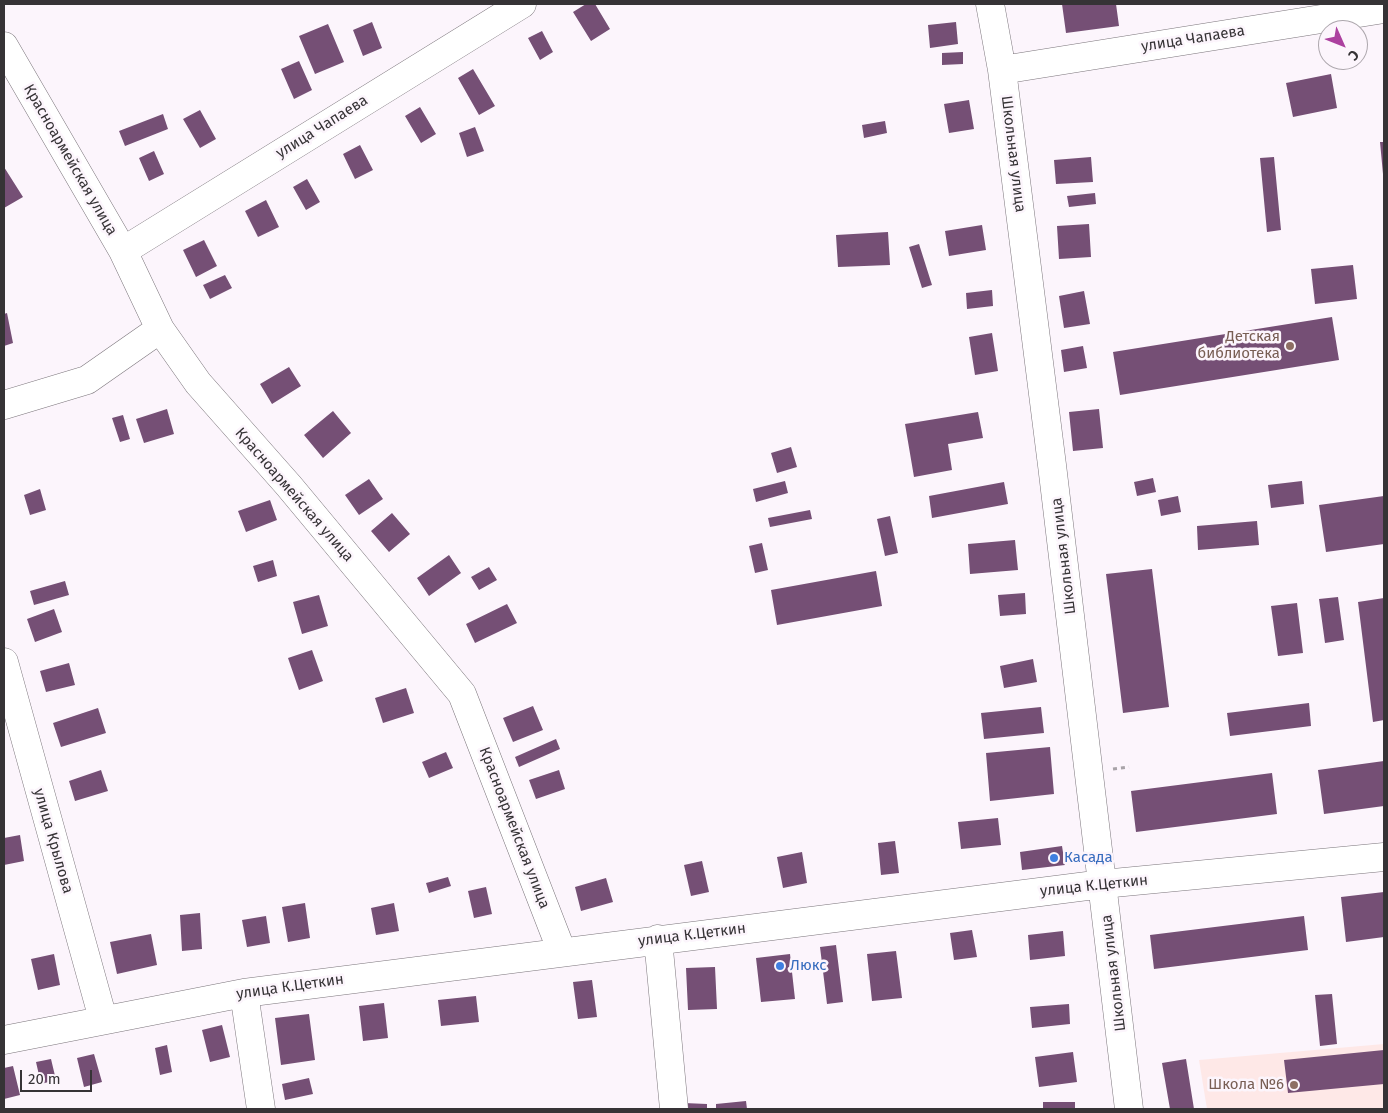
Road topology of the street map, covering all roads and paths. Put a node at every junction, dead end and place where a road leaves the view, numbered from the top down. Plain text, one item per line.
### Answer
1 (990, 4) edge
2 (516, 5) edge
3 (1384, 9) edge
4 (6, 54) edge
5 (1002, 70) junction
6 (122, 251) junction
7 (160, 328) junction
8 (4, 405) edge
9 (4, 662) edge
10 (1384, 857) edge
11 (1104, 884) junction
12 (658, 939) junction
13 (562, 952) junction
14 (244, 993) junction
15 (103, 1020) junction
16 (4, 1040) edge
17 (261, 1109) edge
18 (674, 1109) edge
19 (1130, 1109) edge

1 - 5 street, Школьная улица
2 - 6 street, улица Чапаева
3 - 5 street, улица Чапаева
4 - 6 street, Красноармейская улица
5 - 11 street, Школьная улица
6 - 7 street, Красноармейская улица
7 - 8 street
7 - 13 street, Красноармейская улица
9 - 15 street, улица Крылова
10 - 11 street, улица К.Цеткин
11 - 12 street, улица К.Цеткин
11 - 19 street, Школьная улица
12 - 13 street, улица К.Цеткин
12 - 18 street
13 - 14 street, улица К.Цеткин
14 - 15 street, улица К.Цеткин
14 - 17 street
15 - 16 street, улица К.Цеткин

